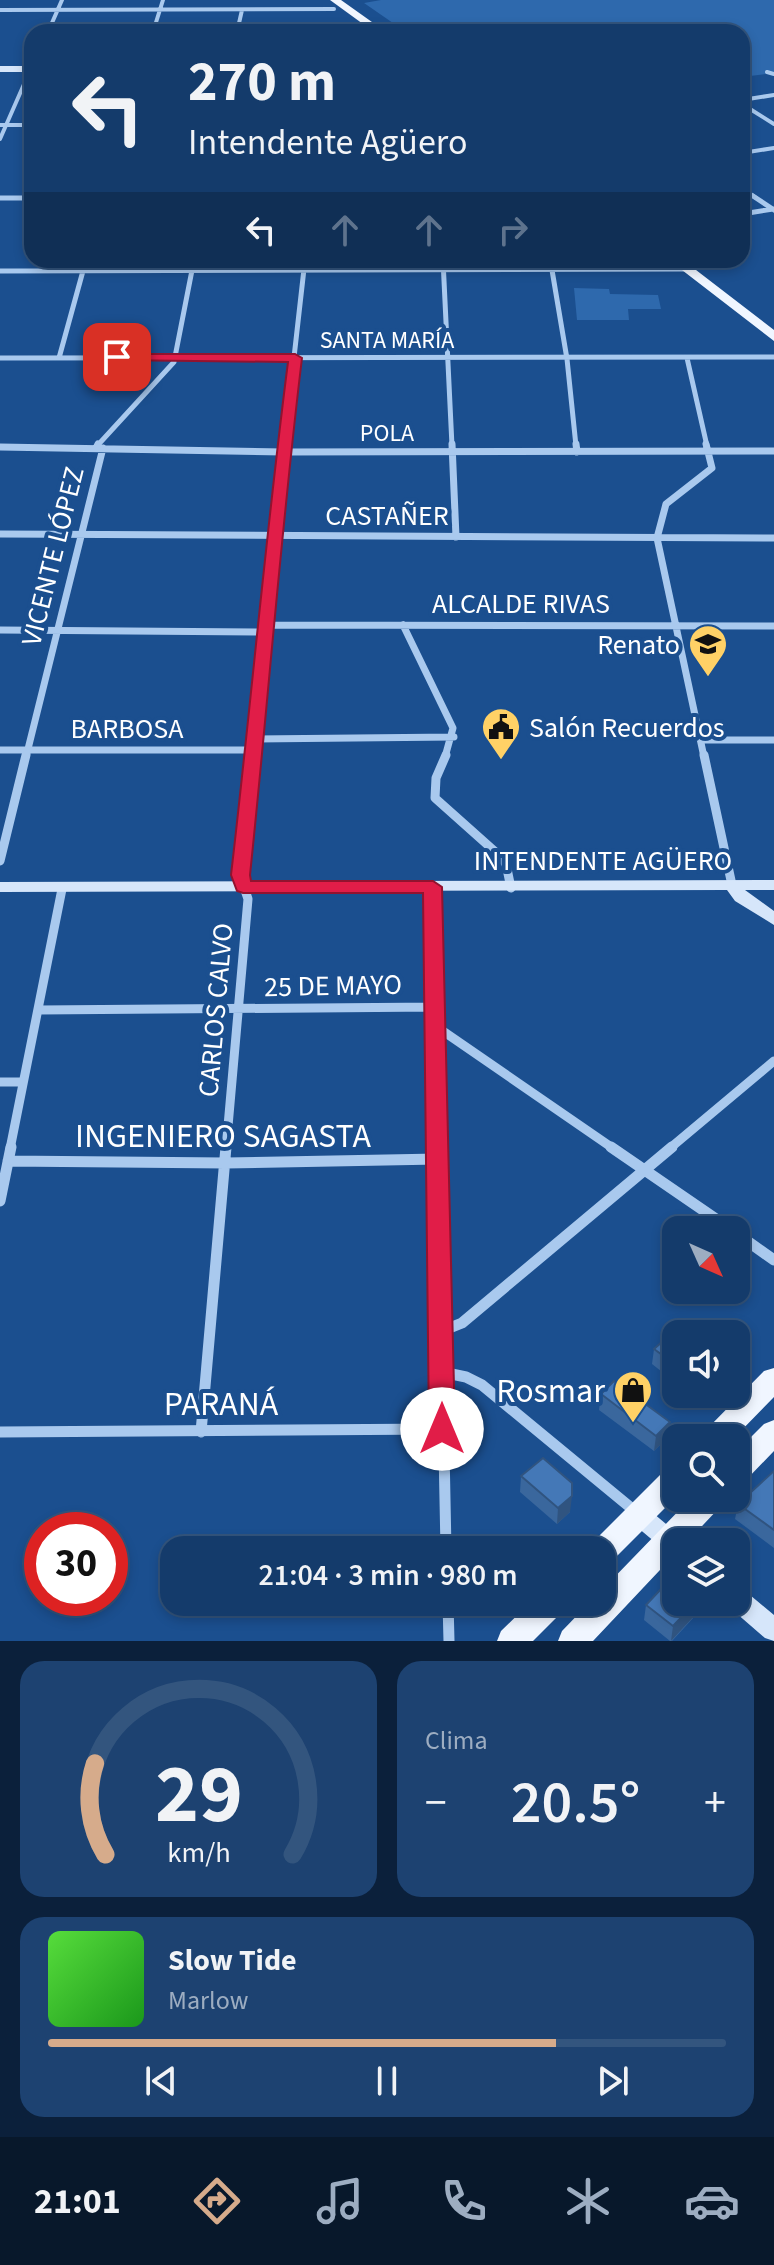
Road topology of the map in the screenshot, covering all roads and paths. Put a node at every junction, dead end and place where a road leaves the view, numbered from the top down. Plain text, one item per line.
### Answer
1 (62, 0) edge
2 (163, 0) edge
3 (322, 0) edge
4 (335, 4) edge
5 (160, 9) junction
6 (0, 10) edge
7 (58, 10) junction
8 (242, 10) junction
9 (52, 24) edge
10 (155, 24) edge
11 (239, 24) edge
12 (358, 24) edge
13 (368, 24) edge
14 (24, 68) edge
15 (0, 69) edge
16 (767, 72) dead end
17 (774, 74) edge
18 (24, 84) edge
19 (774, 95) edge
20 (750, 100) edge
21 (750, 108) edge
22 (774, 124) edge
23 (3, 125) edge
24 (24, 125) edge
25 (0, 139) edge
26 (774, 148) edge
27 (750, 152) edge
28 (750, 193) edge
29 (0, 198) edge
30 (24, 198) edge
31 (774, 209) edge
32 (750, 213) edge
33 (84, 268) edge
34 (304, 268) edge
35 (608, 268) edge
36 (695, 268) edge
37 (192, 270) junction
38 (443, 270) junction
39 (552, 270) junction
40 (0, 271) edge
41 (83, 271) junction
42 (304, 271) junction
43 (772, 329) edge
44 (176, 357) junction
45 (447, 357) junction
46 (774, 357) edge
47 (0, 358) edge
48 (59, 358) junction
49 (295, 358) junction
50 (687, 358) junction
51 (567, 359) junction
52 (0, 447) edge
53 (100, 448) junction
54 (452, 451) junction
55 (710, 451) junction
56 (774, 451) edge
57 (283, 452) junction
58 (577, 452) junction
59 (0, 534) edge
60 (81, 534) junction
61 (456, 537) junction
62 (273, 538) junction
63 (657, 538) junction
64 (774, 538) edge
65 (403, 625) junction
66 (677, 625) junction
67 (774, 626) edge
68 (267, 628) junction
69 (56, 629) junction
70 (0, 630) edge
71 (454, 737) junction
72 (255, 739) junction
73 (701, 740) junction
74 (774, 740) edge
75 (0, 750) edge
76 (27, 750) junction
77 (254, 750) junction
78 (0, 861) edge
79 (732, 885) junction
80 (774, 885) edge
81 (0, 887) edge
82 (243, 887) junction
83 (433, 887) junction
84 (511, 888) junction
85 (62, 889) junction
86 (774, 919) edge
87 (436, 1007) junction
88 (39, 1010) junction
89 (239, 1010) junction
90 (437, 1027) junction
91 (774, 1061) edge
92 (0, 1082) edge
93 (22, 1082) junction
94 (438, 1159) junction
95 (8, 1161) junction
96 (226, 1163) junction
97 (645, 1169) junction
98 (0, 1201) edge
99 (711, 1216) edge
100 (750, 1243) edge
101 (774, 1260) edge
102 (442, 1331) junction
103 (442, 1372) junction
104 (774, 1379) edge
105 (730, 1424) edge
106 (442, 1429) junction
107 (0, 1432) edge
108 (201, 1432) junction
109 (774, 1432) edge
110 (750, 1457) edge
111 (662, 1492) edge
112 (698, 1512) edge
113 (639, 1515) junction
114 (685, 1528) edge
115 (662, 1535) edge
116 (446, 1536) edge
117 (616, 1538) edge
118 (662, 1553) edge
119 (750, 1610) edge
120 (448, 1616) edge
121 (537, 1616) edge
122 (774, 1630) edge
123 (449, 1641) edge
124 (512, 1641) edge
125 (573, 1641) edge

1 - 7 street
2 - 5 street
3 - 4 main road
4 - 8 street
4 - 12 main road
4 - 13 main road
5 - 7 street
5 - 8 street
5 - 10 street
6 - 7 street
7 - 9 street
8 - 11 street
14 - 15 street
16 - 17 street
18 - 23 street
19 - 20 street
21 - 22 street
23 - 24 street
23 - 25 street
26 - 27 street
28 - 31 street
29 - 30 street
31 - 32 street
33 - 41 street
34 - 42 street, CARLOS CALVO
35 - 39 street
36 - 43 main road
37 - 41 street
37 - 42 street
37 - 44 street, VICENTE LÓPEZ
38 - 39 street
38 - 42 street
38 - 45 street
39 - 51 street
40 - 41 street
41 - 48 street
42 - 49 street, CARLOS CALVO
44 - 48 street, SANTA MARÍA
44 - 49 street, SANTA MARÍA
44 - 53 street, VICENTE LÓPEZ
45 - 49 street, SANTA MARÍA
45 - 51 street, SANTA MARÍA
45 - 54 street
46 - 50 street, SANTA MARÍA
47 - 48 street, SANTA MARÍA
49 - 57 street, CARLOS CALVO
50 - 51 street, SANTA MARÍA
50 - 55 street
51 - 58 street
52 - 53 street, POLA
53 - 57 street, POLA
53 - 60 street, VICENTE LÓPEZ
54 - 57 street, POLA
54 - 58 street, POLA
54 - 61 street
55 - 56 street, POLA
55 - 58 street, POLA
55 - 63 street
57 - 62 street, CARLOS CALVO
59 - 60 street, CASTAÑER
60 - 62 street, CASTAÑER
60 - 69 street, VICENTE LÓPEZ
61 - 62 street, CASTAÑER
61 - 63 street, CASTAÑER
62 - 68 street, CARLOS CALVO
63 - 64 street, CASTAÑER
63 - 66 street
65 - 66 street, ALCALDE RIVAS
65 - 68 street, ALCALDE RIVAS
65 - 71 street
66 - 67 street, ALCALDE RIVAS
66 - 73 street
68 - 69 street, ALCALDE RIVAS
68 - 72 street, CARLOS CALVO
69 - 70 street, ALCALDE RIVAS
69 - 76 street, VICENTE LÓPEZ
71 - 72 street
71 - 84 street
72 - 77 street, CARLOS CALVO
73 - 74 street
73 - 79 street
75 - 76 street, BARBOSA
76 - 77 street, BARBOSA
76 - 78 street, VICENTE LÓPEZ
77 - 82 street, CARLOS CALVO
79 - 80 street, INTENDENTE AGÜERO
79 - 84 street, INTENDENTE AGÜERO
79 - 86 street
81 - 85 street, INTENDENTE AGÜERO
82 - 83 street, INTENDENTE AGÜERO
82 - 85 street, INTENDENTE AGÜERO
82 - 89 street, CARLOS CALVO
83 - 84 street, INTENDENTE AGÜERO
83 - 87 street
85 - 88 street
87 - 89 street, 25 DE MAYO
87 - 90 street
88 - 89 street, 25 DE MAYO
88 - 93 street
89 - 96 street, CARLOS CALVO
90 - 94 street
90 - 97 street
91 - 97 street
92 - 93 street
93 - 95 street
94 - 96 street, INGENIERO SAGASTA
94 - 102 street
95 - 96 street, INGENIERO SAGASTA
95 - 98 street
96 - 108 street, CARLOS CALVO
97 - 99 street
97 - 102 street
100 - 101 street
102 - 103 street
103 - 106 street
103 - 113 street
104 - 105 main road
106 - 108 street, PARANÁ
106 - 116 street
107 - 108 street, PARANÁ
109 - 110 main road
111 - 113 main road
112 - 114 main road
113 - 115 street
113 - 117 main road
118 - 125 main road
119 - 122 street
120 - 123 street
121 - 124 main road

